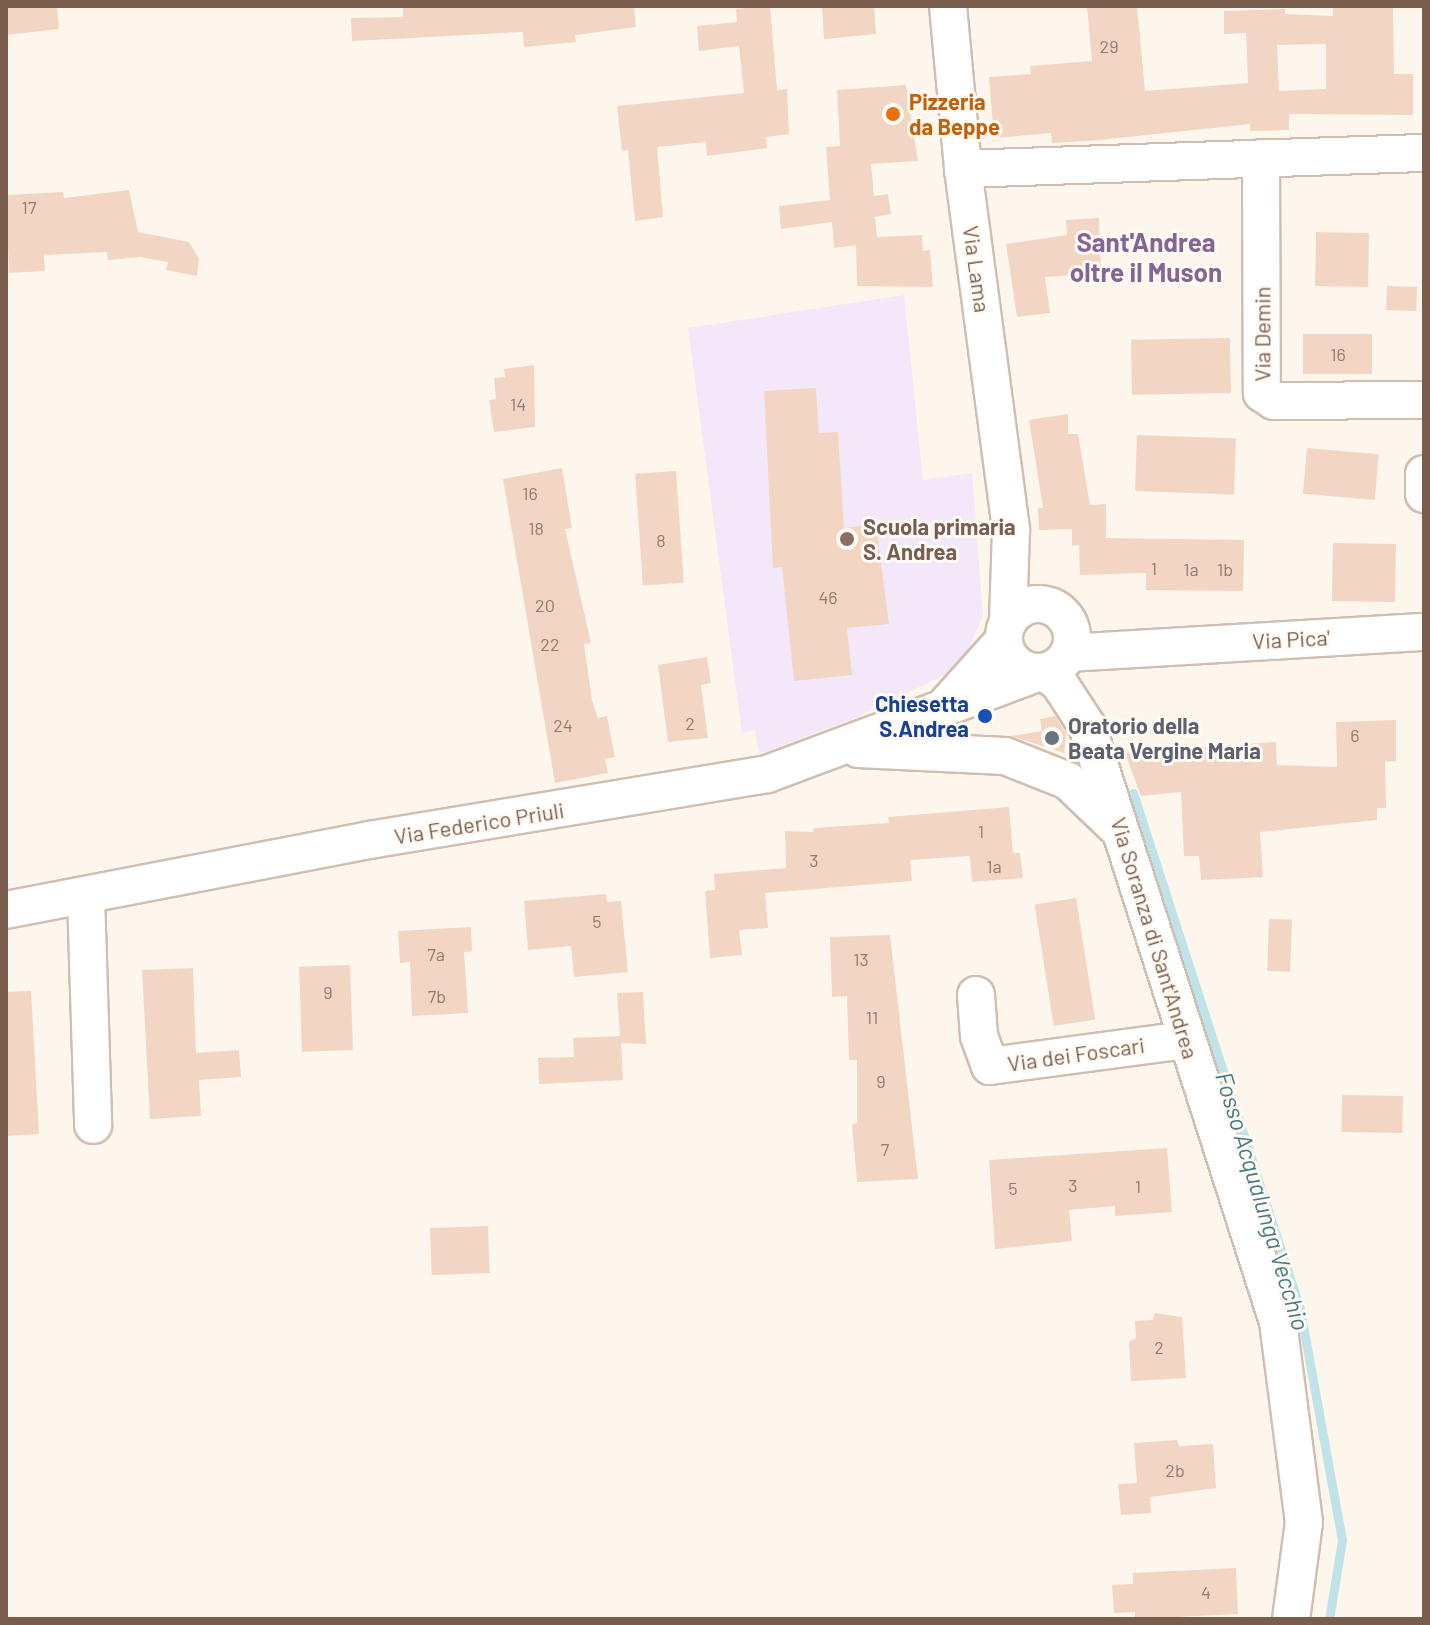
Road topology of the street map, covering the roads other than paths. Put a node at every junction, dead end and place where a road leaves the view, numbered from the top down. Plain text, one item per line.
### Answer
1 (948, 6) edge
2 (1424, 153) edge
3 (1261, 158) junction
4 (963, 169) junction
5 (1424, 400) edge
6 (1424, 474) edge
7 (1424, 494) edge
8 (1011, 531) junction
9 (1006, 631) junction
10 (1424, 632) edge
11 (1056, 647) junction
12 (944, 707) junction
13 (824, 754) junction
14 (1124, 837) junction
15 (86, 896) junction
16 (6, 910) edge
17 (976, 995) dead end
18 (1186, 1040) junction
19 (93, 1125) dead end
20 (1291, 1619) edge

1 - 4 street, Via Lama
2 - 3 street
3 - 4 street
3 - 5 street, Via Demin
4 - 8 street, Via Lama
6 - 7 street
8 - 9 street, Via Lama
8 - 11 street, Via Lama
9 - 11 street
9 - 11 street
9 - 12 street, Via Federico Priuli
10 - 11 street, Via Pica'
11 - 12 street, Via Federico Priuli
11 - 14 street, Via Soranza di Sant'Andrea
12 - 13 street, Via Federico Priuli
13 - 14 street
13 - 15 street, Via Federico Priuli
14 - 18 street, Via Soranza di Sant'Andrea
15 - 16 street, Via Federico Priuli
15 - 19 street
17 - 18 street, Via dei Foscari
18 - 20 street, Via Soranza di Sant'Andrea

